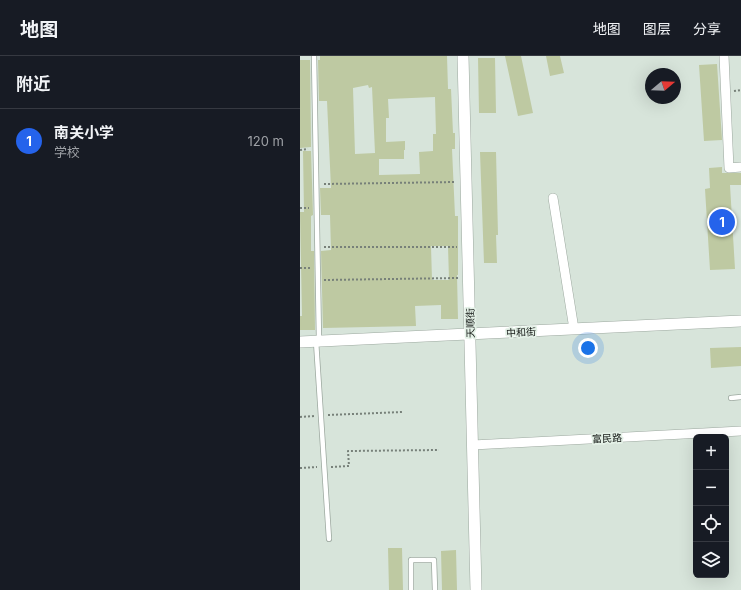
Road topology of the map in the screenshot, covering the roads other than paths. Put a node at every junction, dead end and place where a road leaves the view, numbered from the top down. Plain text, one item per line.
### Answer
1 (314, 56) edge
2 (463, 56) edge
3 (724, 56) edge
4 (741, 167) edge
5 (553, 198) dead end
6 (741, 321) edge
7 (574, 329) junction
8 (470, 334) junction
9 (317, 341) junction
10 (300, 342) edge
11 (741, 397) edge
12 (732, 398) dead end
13 (741, 431) edge
14 (473, 446) junction
15 (329, 539) dead end
16 (411, 590) edge
17 (434, 590) edge
18 (476, 590) edge

1 - 9 lane
2 - 8 street, 天顺街
3 - 4 street
5 - 7 street
6 - 7 street, 中和街
7 - 8 street, 中和街
8 - 9 street, 中和街
8 - 14 street, 天顺街
9 - 10 street, 中和街
9 - 15 lane
11 - 12 lane
13 - 14 street, 富民路
14 - 18 street, 天顺街
16 - 17 lane

